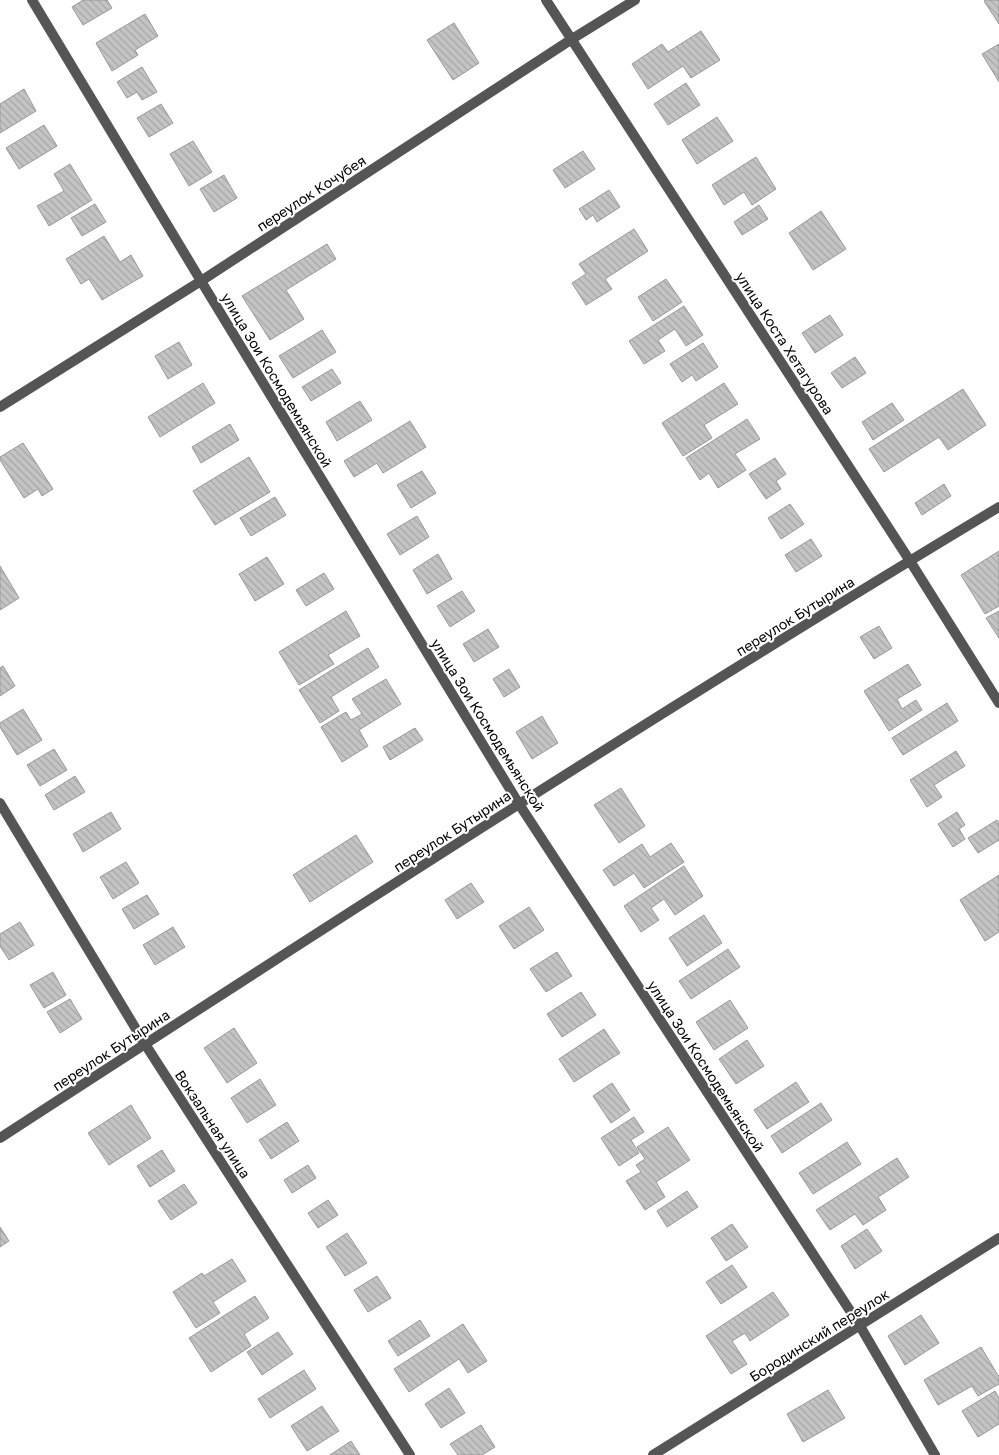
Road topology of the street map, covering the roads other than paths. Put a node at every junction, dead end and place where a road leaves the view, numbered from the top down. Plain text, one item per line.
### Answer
1 (32, 0) edge
2 (546, 0) edge
3 (635, 0) edge
4 (572, 40) junction
5 (201, 281) junction
6 (0, 407) edge
7 (999, 508) edge
8 (910, 561) junction
9 (999, 703) edge
10 (0, 803) edge
11 (519, 804) junction
12 (146, 1044) junction
13 (0, 1138) edge
14 (999, 1238) edge
15 (860, 1326) junction
16 (410, 1455) edge
17 (653, 1455) edge
18 (935, 1455) edge

1 - 5 street, улица Зои Космодемьянской
2 - 4 street, улица Коста Хетагурова
3 - 4 street, переулок Кочубея
4 - 5 street, переулок Кочубея
4 - 8 street, улица Коста Хетагурова
5 - 6 street, переулок Кочубея
5 - 11 street, улица Зои Космодемьянской
7 - 8 street, переулок Бутырина
8 - 9 street, улица Коста Хетагурова
8 - 11 street, переулок Бутырина
10 - 12 street, Вокзальная улица
11 - 12 street, переулок Бутырина
11 - 15 street, улица Зои Космодемьянской
12 - 13 street, переулок Бутырина
12 - 16 street, Вокзальная улица
14 - 15 street, Бородинский переулок
15 - 17 street, Бородинский переулок
15 - 18 street, улица Зои Космодемьянской

